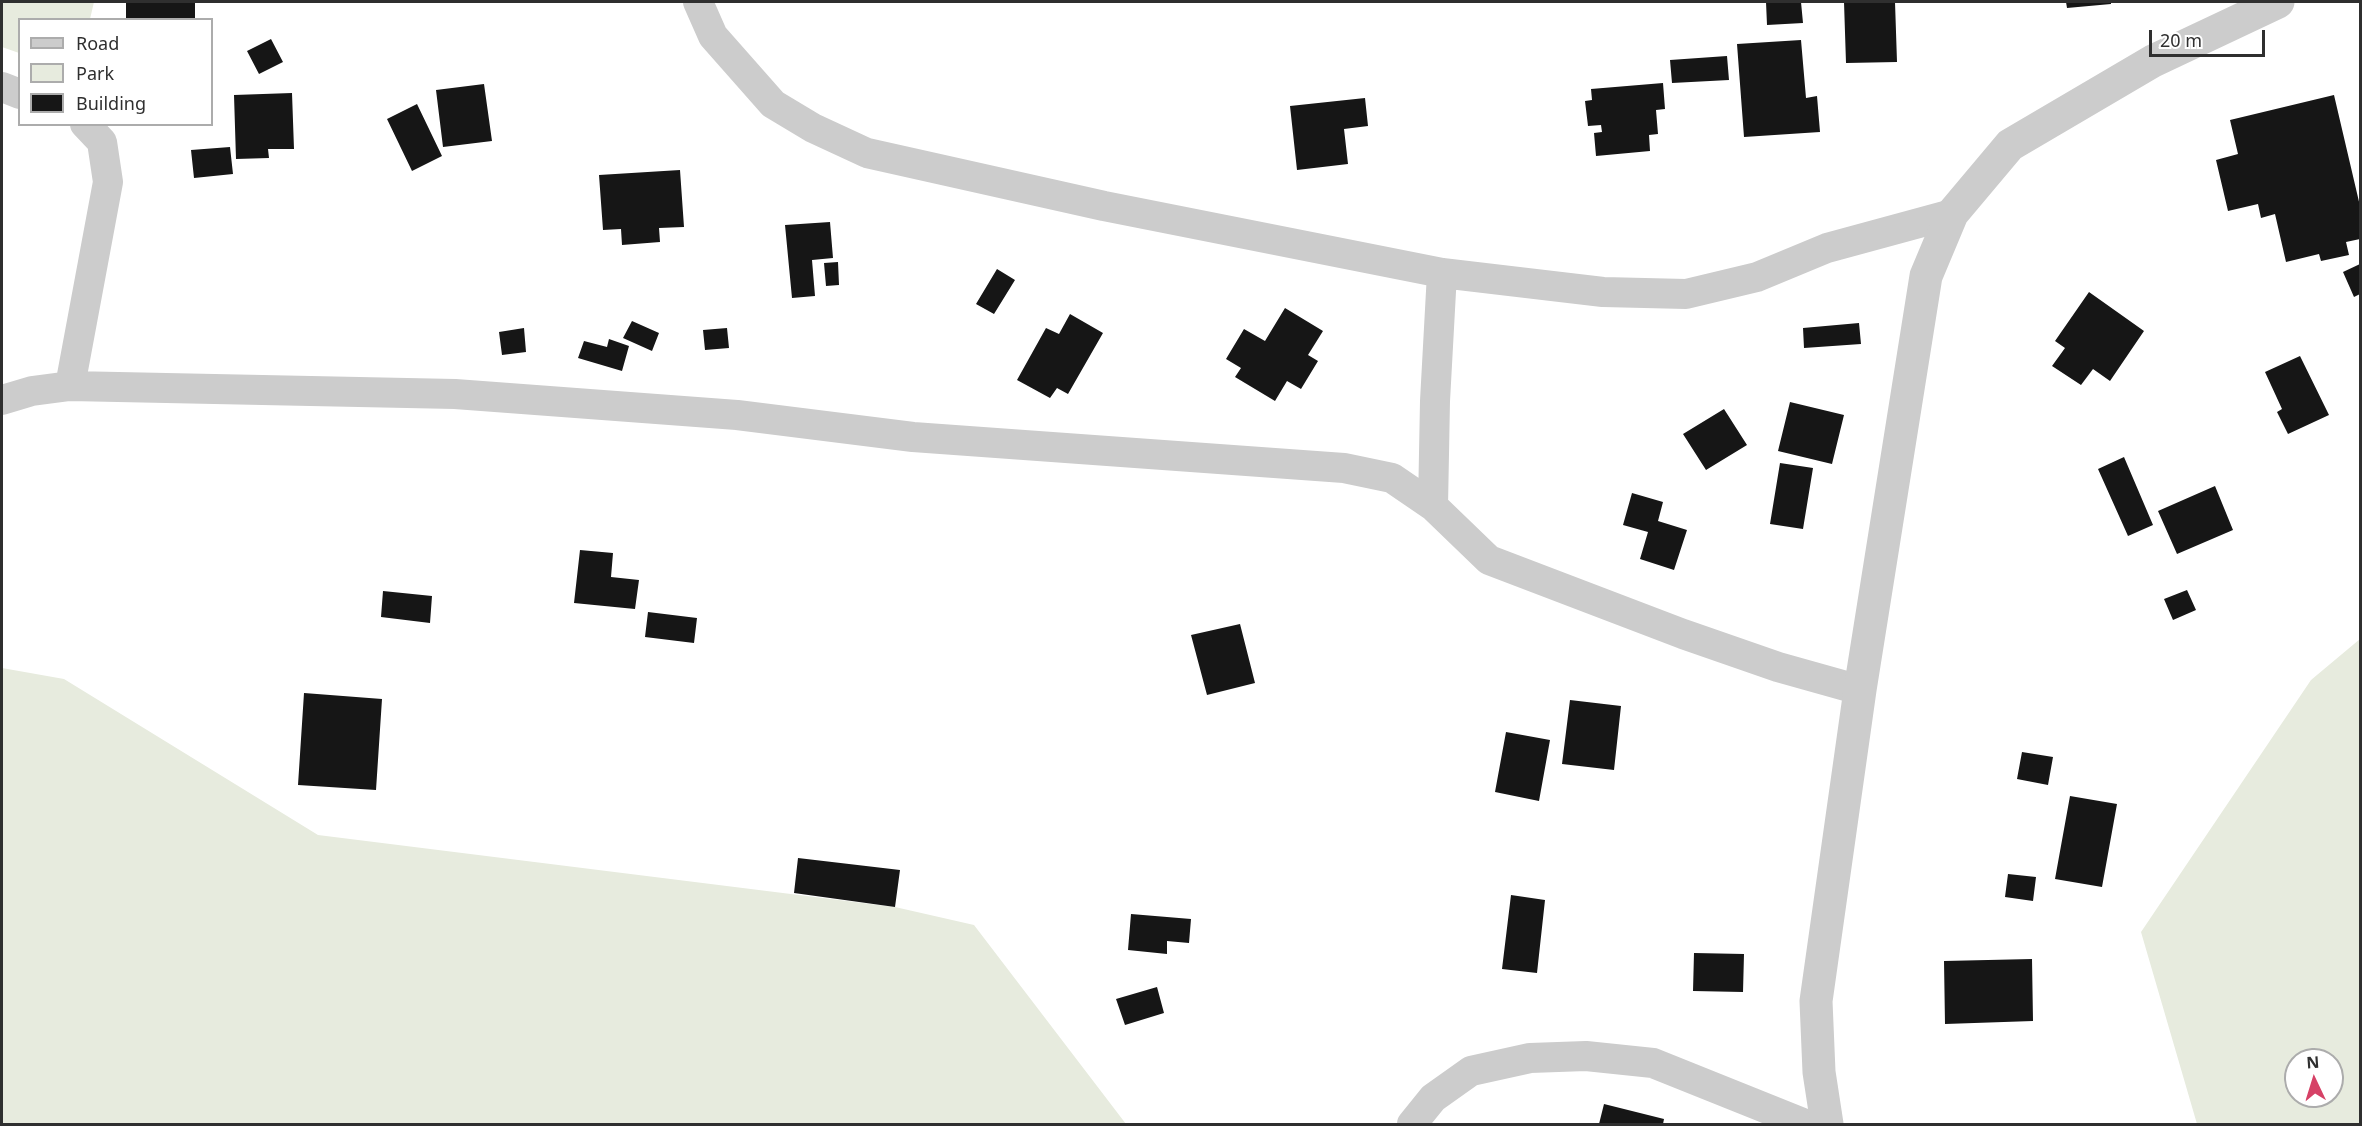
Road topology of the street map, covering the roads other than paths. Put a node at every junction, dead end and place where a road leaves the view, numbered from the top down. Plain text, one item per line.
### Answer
1 (698, 2) edge
2 (2272, 3) edge
3 (2, 87) edge
4 (18, 93) edge
5 (87, 126) edge
6 (1952, 214) junction
7 (1442, 273) junction
8 (70, 386) junction
9 (2, 400) edge
10 (1433, 506) junction
11 (1860, 690) junction
12 (1412, 1125) edge
13 (1805, 1125) edge
14 (1827, 1125) edge

1 - 7 street
2 - 6 street
3 - 4 street
5 - 8 street
6 - 7 street
6 - 11 street
7 - 10 street
8 - 9 street
8 - 10 street
10 - 11 street
11 - 14 street
12 - 13 street

